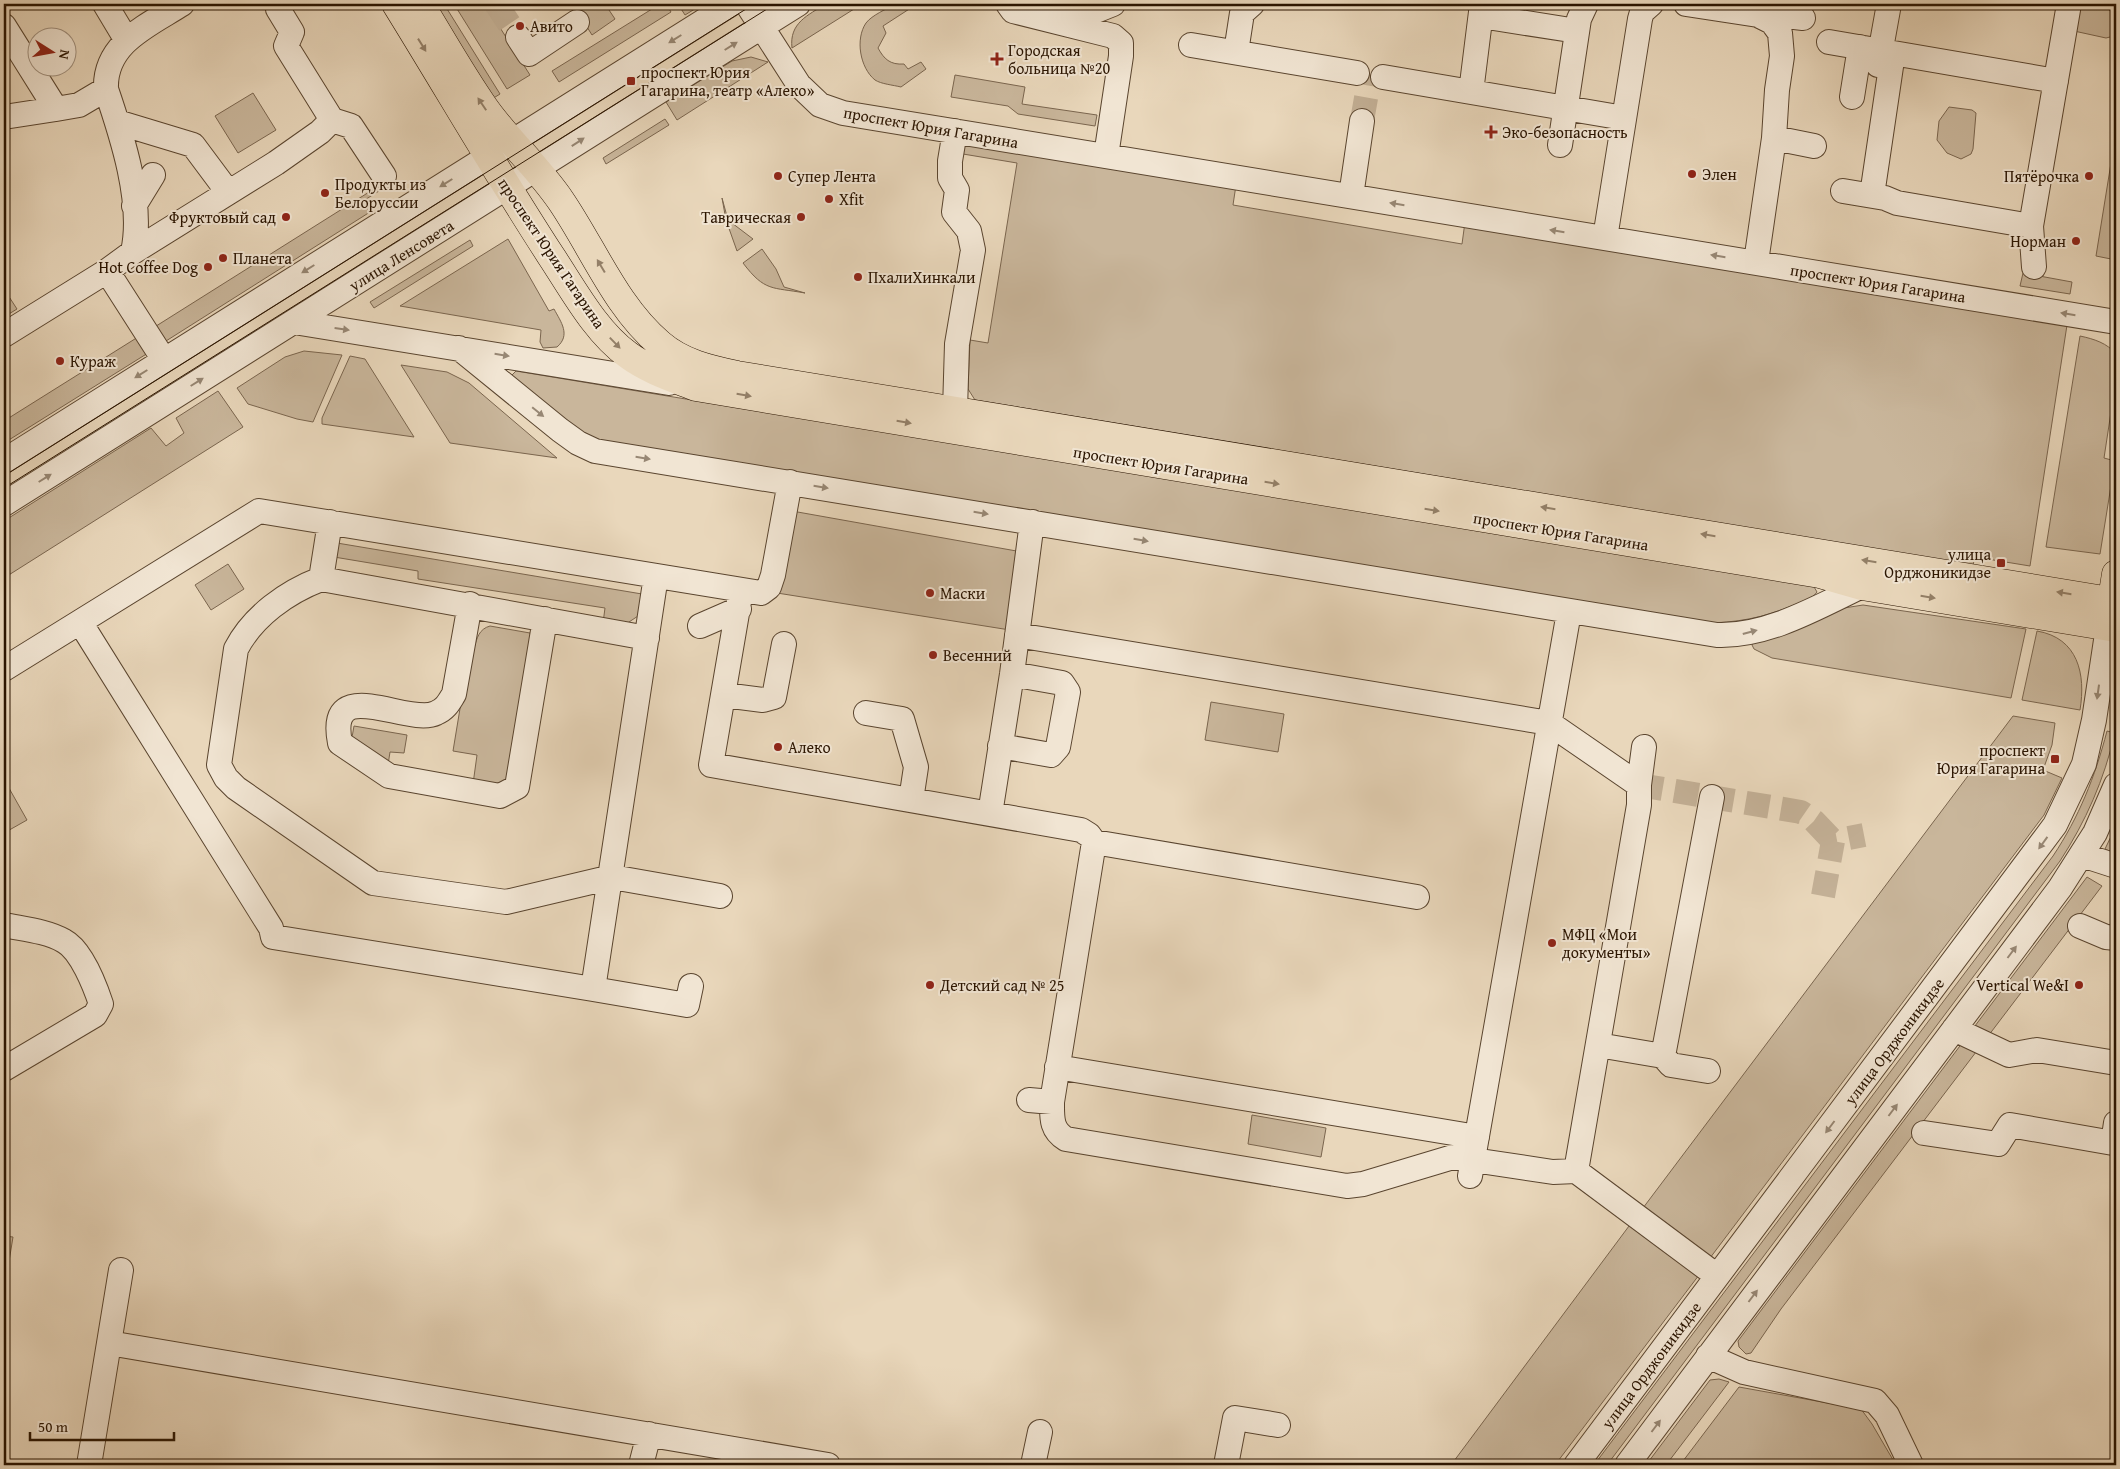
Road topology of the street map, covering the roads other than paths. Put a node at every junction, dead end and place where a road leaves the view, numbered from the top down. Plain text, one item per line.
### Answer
1 (105, 4) edge
2 (182, 4) edge
3 (396, 4) edge
4 (420, 4) edge
5 (731, 4) edge
6 (747, 4) edge
7 (798, 4) edge
8 (1008, 4) edge
9 (1050, 4) edge
10 (1252, 4) edge
11 (1586, 4) edge
12 (1650, 4) edge
13 (1686, 4) edge
14 (1888, 4) edge
15 (2069, 4) edge
16 (1741, 8) edge
17 (278, 9) dead end
18 (1481, 10) edge
19 (1116, 11) edge
20 (1770, 16) edge
21 (1803, 18) dead end
22 (577, 22) dead end
23 (4, 26) edge
24 (761, 27) junction
25 (1577, 31) junction
26 (518, 37) tunnel mouth
27 (126, 39) junction
28 (1830, 42) dead end
29 (1191, 44) dead end
30 (1236, 52) junction
31 (1878, 55) junction
32 (1350, 65) dead end
33 (1391, 72) dead end
34 (2056, 81) junction
35 (106, 89) junction
36 (1471, 92) junction
37 (1852, 97) dead end
38 (1565, 108) junction
39 (56, 109) junction
40 (4, 117) edge
41 (1624, 118) junction
42 (332, 120) junction
43 (1362, 121) tunnel mouth
44 (117, 122) junction
45 (956, 131) junction
46 (1774, 138) junction
47 (514, 141) junction
48 (1560, 145) dead end
49 (1814, 146) dead end
50 (1106, 156) junction
51 (487, 157) junction
52 (538, 169) junction
53 (153, 175) dead end
54 (384, 176) dead end
55 (507, 188) junction
56 (1843, 191) dead end
57 (228, 192) junction
58 (1351, 196) junction
59 (1872, 196) junction
60 (134, 206) junction
61 (2031, 226) junction
62 (1605, 238) junction
63 (133, 252) junction
64 (1756, 262) junction
65 (2034, 267) dead end
66 (107, 271) junction
67 (274, 291) junction
68 (294, 322) junction
69 (2116, 322) edge
70 (4, 335) edge
71 (459, 348) junction
72 (164, 360) junction
73 (696, 387) junction
74 (954, 420) junction
75 (4, 461) edge
76 (790, 482) junction
77 (4, 504) edge
78 (330, 522) junction
79 (1032, 522) junction
80 (2116, 574) edge
81 (656, 576) junction
82 (321, 578) junction
83 (1862, 586) junction
84 (740, 599) junction
85 (470, 604) junction
86 (1569, 612) junction
87 (2113, 615) edge
88 (545, 619) junction
89 (80, 622) junction
90 (700, 626) dead end
91 (1016, 635) junction
92 (647, 638) junction
93 (784, 644) dead end
94 (4, 669) edge
95 (1012, 674) junction
96 (724, 695) junction
97 (866, 713) dead end
98 (1550, 723) junction
99 (1000, 746) junction
100 (1644, 747) dead end
101 (2116, 785) edge
102 (1639, 786) junction
103 (1712, 797) dead end
104 (911, 800) junction
105 (990, 814) junction
106 (1094, 842) junction
107 (2082, 855) junction
108 (2116, 866) edge
109 (612, 877) junction
110 (720, 896) dead end
111 (1416, 897) dead end
112 (4, 925) edge
113 (2080, 926) dead end
114 (2116, 938) edge
115 (690, 986) dead end
116 (593, 989) junction
117 (1954, 1029) junction
118 (1598, 1045) junction
119 (1663, 1056) junction
120 (2116, 1063) edge
121 (1057, 1068) junction
122 (4, 1069) edge
123 (1708, 1071) dead end
124 (2116, 1123) edge
125 (1924, 1133) dead end
126 (1477, 1138) junction
127 (1472, 1168) junction
128 (1576, 1171) junction
129 (121, 1270) dead end
130 (1718, 1276) junction
131 (109, 1343) junction
132 (1708, 1356) junction
133 (1278, 1424) dead end
134 (1040, 1432) dead end
135 (649, 1434) junction
136 (88, 1465) edge
137 (641, 1465) edge
138 (828, 1465) edge
139 (1033, 1465) edge
140 (1226, 1465) edge
141 (1576, 1465) edge
142 (1627, 1465) edge
143 (1911, 1465) edge

1 - 27 street
2 - 27 street
3 -> 51 main road, проспект Юрия Гагарина
47 -> 4 main road, проспект Юрия Гагарина
5 -> 47 street
6 - 24 street, проспект Юрия Гагарина
7 - 24 street, улица Ленсовета
8 - 50 street
9 - 19 street
10 - 30 street
11 - 25 street
12 - 41 street
13 - 16 street
14 - 31 street
15 - 34 street
16 - 20 street
17 - 42 street
18 - 25 street
18 - 36 street
20 - 21 street
20 - 46 street
22 - 26 street
23 - 39 street
24 - 45 street, проспект Юрия Гагарина
52 -> 24 street, улица Ленсовета
25 - 38 street
27 - 35 street
28 - 31 street
29 - 30 street
30 - 32 street
31 - 34 street
31 - 37 street
31 - 59 street
33 - 36 street
34 - 61 street
35 - 39 street
35 - 44 street
36 - 38 street
38 - 41 street
38 - 48 street
39 - 40 street
41 - 62 street
42 - 54 street
42 - 57 street
43 - 58 street
44 - 57 street
44 - 60 street
45 - 50 street, проспект Юрия Гагарина
45 - 74 street
46 - 49 street
46 - 64 street
47 - 51 street
47 - 52 main road, проспект Юрия Гагарина
50 - 58 street, проспект Юрия Гагарина
51 - 55 main road, проспект Юрия Гагарина
51 -> 67 street
52 - 55 street, улица Ленсовета
74 -> 52 main road, проспект Юрия Гагарина
53 - 60 street
55 - 68 street, улица Ленсовета
55 -> 73 main road, проспект Юрия Гагарина
56 - 59 street
57 - 63 street
62 -> 58 street, проспект Юрия Гагарина
59 - 61 street
60 - 63 street
61 - 65 street
64 -> 62 street, проспект Юрия Гагарина
63 - 66 street
69 -> 64 street, проспект Юрия Гагарина
66 - 70 street
66 - 72 street
67 - 68 street
67 - 72 street
68 -> 71 street
77 -> 68 street, улица Ленсовета
71 -> 73 street
71 -> 76 street
72 -> 75 street
73 -> 74 main road, проспект Юрия Гагарина
74 -> 83 main road, проспект Юрия Гагарина
87 -> 74 main road, проспект Юрия Гагарина
76 -> 79 street
76 - 84 street
78 - 81 street
78 - 82 street
78 - 89 street
79 -> 86 street
79 - 91 street
80 - 87 main road, улица Орджоникидзе
81 - 84 street
81 - 92 street
82 - 85 street
82 - 109 street
86 -> 83 street
83 -> 87 main road, проспект Юрия Гагарина
84 - 90 street
84 - 96 street
85 - 88 street
85 - 88 street
86 - 98 street
87 -> 130 street, улица Орджоникидзе
88 - 92 street
89 - 94 street
89 - 116 street
91 - 95 street
91 - 98 street
92 - 109 street
93 - 96 street
95 - 99 street
95 - 99 street
96 - 104 street
97 - 104 street
98 - 102 street
98 - 126 street
99 - 105 street
100 - 102 street
101 - 107 street
102 - 118 street
103 - 119 street
104 - 105 street
105 - 106 street
106 - 111 street
106 - 121 street
107 - 108 street
117 -> 107 street
109 - 110 street
109 - 116 street
112 - 122 street
113 - 114 street
115 - 116 street
117 - 120 street
132 -> 117 street
118 - 119 street
118 - 128 street
119 - 123 street
121 - 126 street
121 - 127 street
124 - 125 street
126 - 127 street
127 - 128 street
128 - 130 street
129 - 131 street
130 - 141 street, улица Орджоникидзе
131 - 135 street
131 - 136 street
142 -> 132 street
132 - 143 street
133 - 140 street
134 - 139 street
135 - 137 street
135 - 138 street

